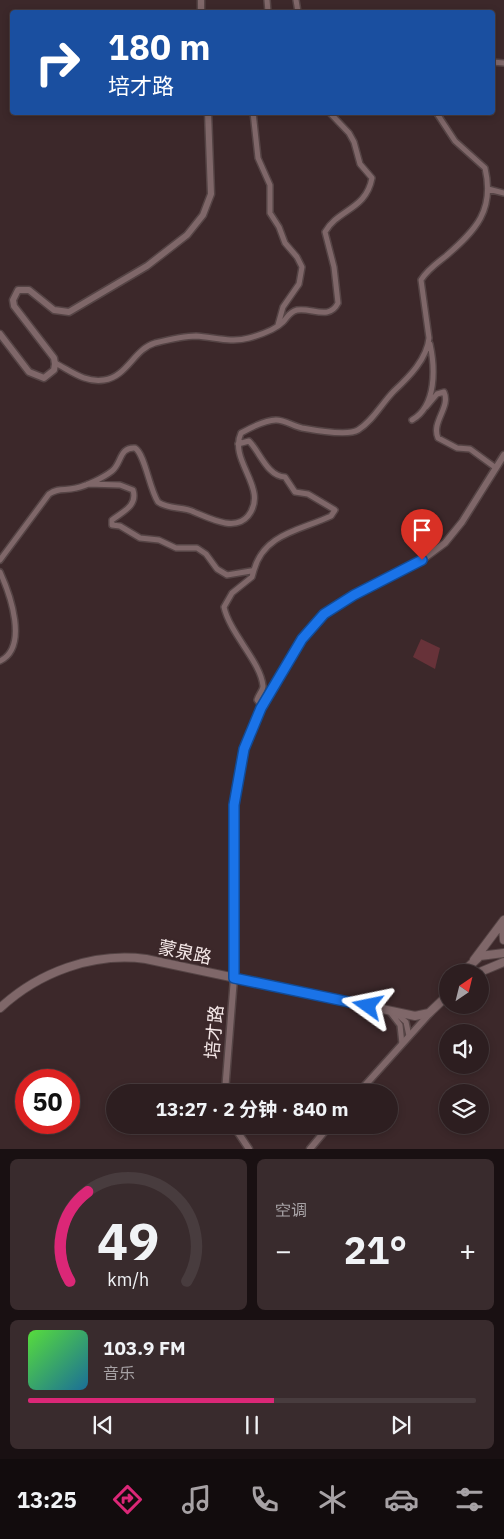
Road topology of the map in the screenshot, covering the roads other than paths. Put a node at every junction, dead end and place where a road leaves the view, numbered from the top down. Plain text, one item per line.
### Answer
1 (208, 115) edge
2 (253, 115) edge
3 (332, 115) edge
4 (438, 115) edge
5 (488, 189) junction
6 (504, 193) edge
7 (278, 325) junction
8 (0, 334) edge
9 (429, 338) junction
10 (55, 363) junction
11 (426, 407) junction
12 (412, 420) dead end
13 (238, 444) junction
14 (504, 455) edge
15 (496, 468) junction
16 (87, 484) junction
17 (0, 560) edge
18 (254, 570) junction
19 (0, 574) edge
20 (0, 662) edge
21 (262, 706) junction
22 (504, 921) edge
23 (504, 940) edge
24 (504, 953) edge
25 (474, 960) junction
26 (504, 962) edge
27 (470, 964) edge
28 (489, 968) edge
29 (234, 978) junction
30 (439, 1003) edge
31 (0, 1008) edge
32 (391, 1011) junction
33 (431, 1011) junction
34 (408, 1036) junction
35 (402, 1044) junction
36 (225, 1084) edge
37 (366, 1084) edge
38 (239, 1134) edge
39 (322, 1134) edge
40 (249, 1149) edge
41 (310, 1149) edge

1 - 10 street
2 - 7 street
3 - 7 street
4 - 5 street
5 - 6 street
5 - 9 street
7 - 10 street
8 - 10 street
9 - 11 street
9 - 13 street
11 - 12 street
11 - 15 street
13 - 16 street
13 - 18 street
14 - 15 street, 培才路
15 - 21 street, 培才路
16 - 17 street
16 - 18 street
18 - 21 street
19 - 20 street
21 - 29 street, 培才路
22 - 23 main road
22 - 25 main road
24 - 25 main road
25 - 27 main road
26 - 28 main road
29 - 31 main road, 蒙泉路
29 - 32 main road, 蒙泉路
29 - 36 street, 培才路
30 - 33 main road
32 - 33 main road, 蒙泉路
32 - 34 street
32 - 35 street
33 - 34 street
34 - 35 street
35 - 37 street
38 - 40 street
39 - 41 street

